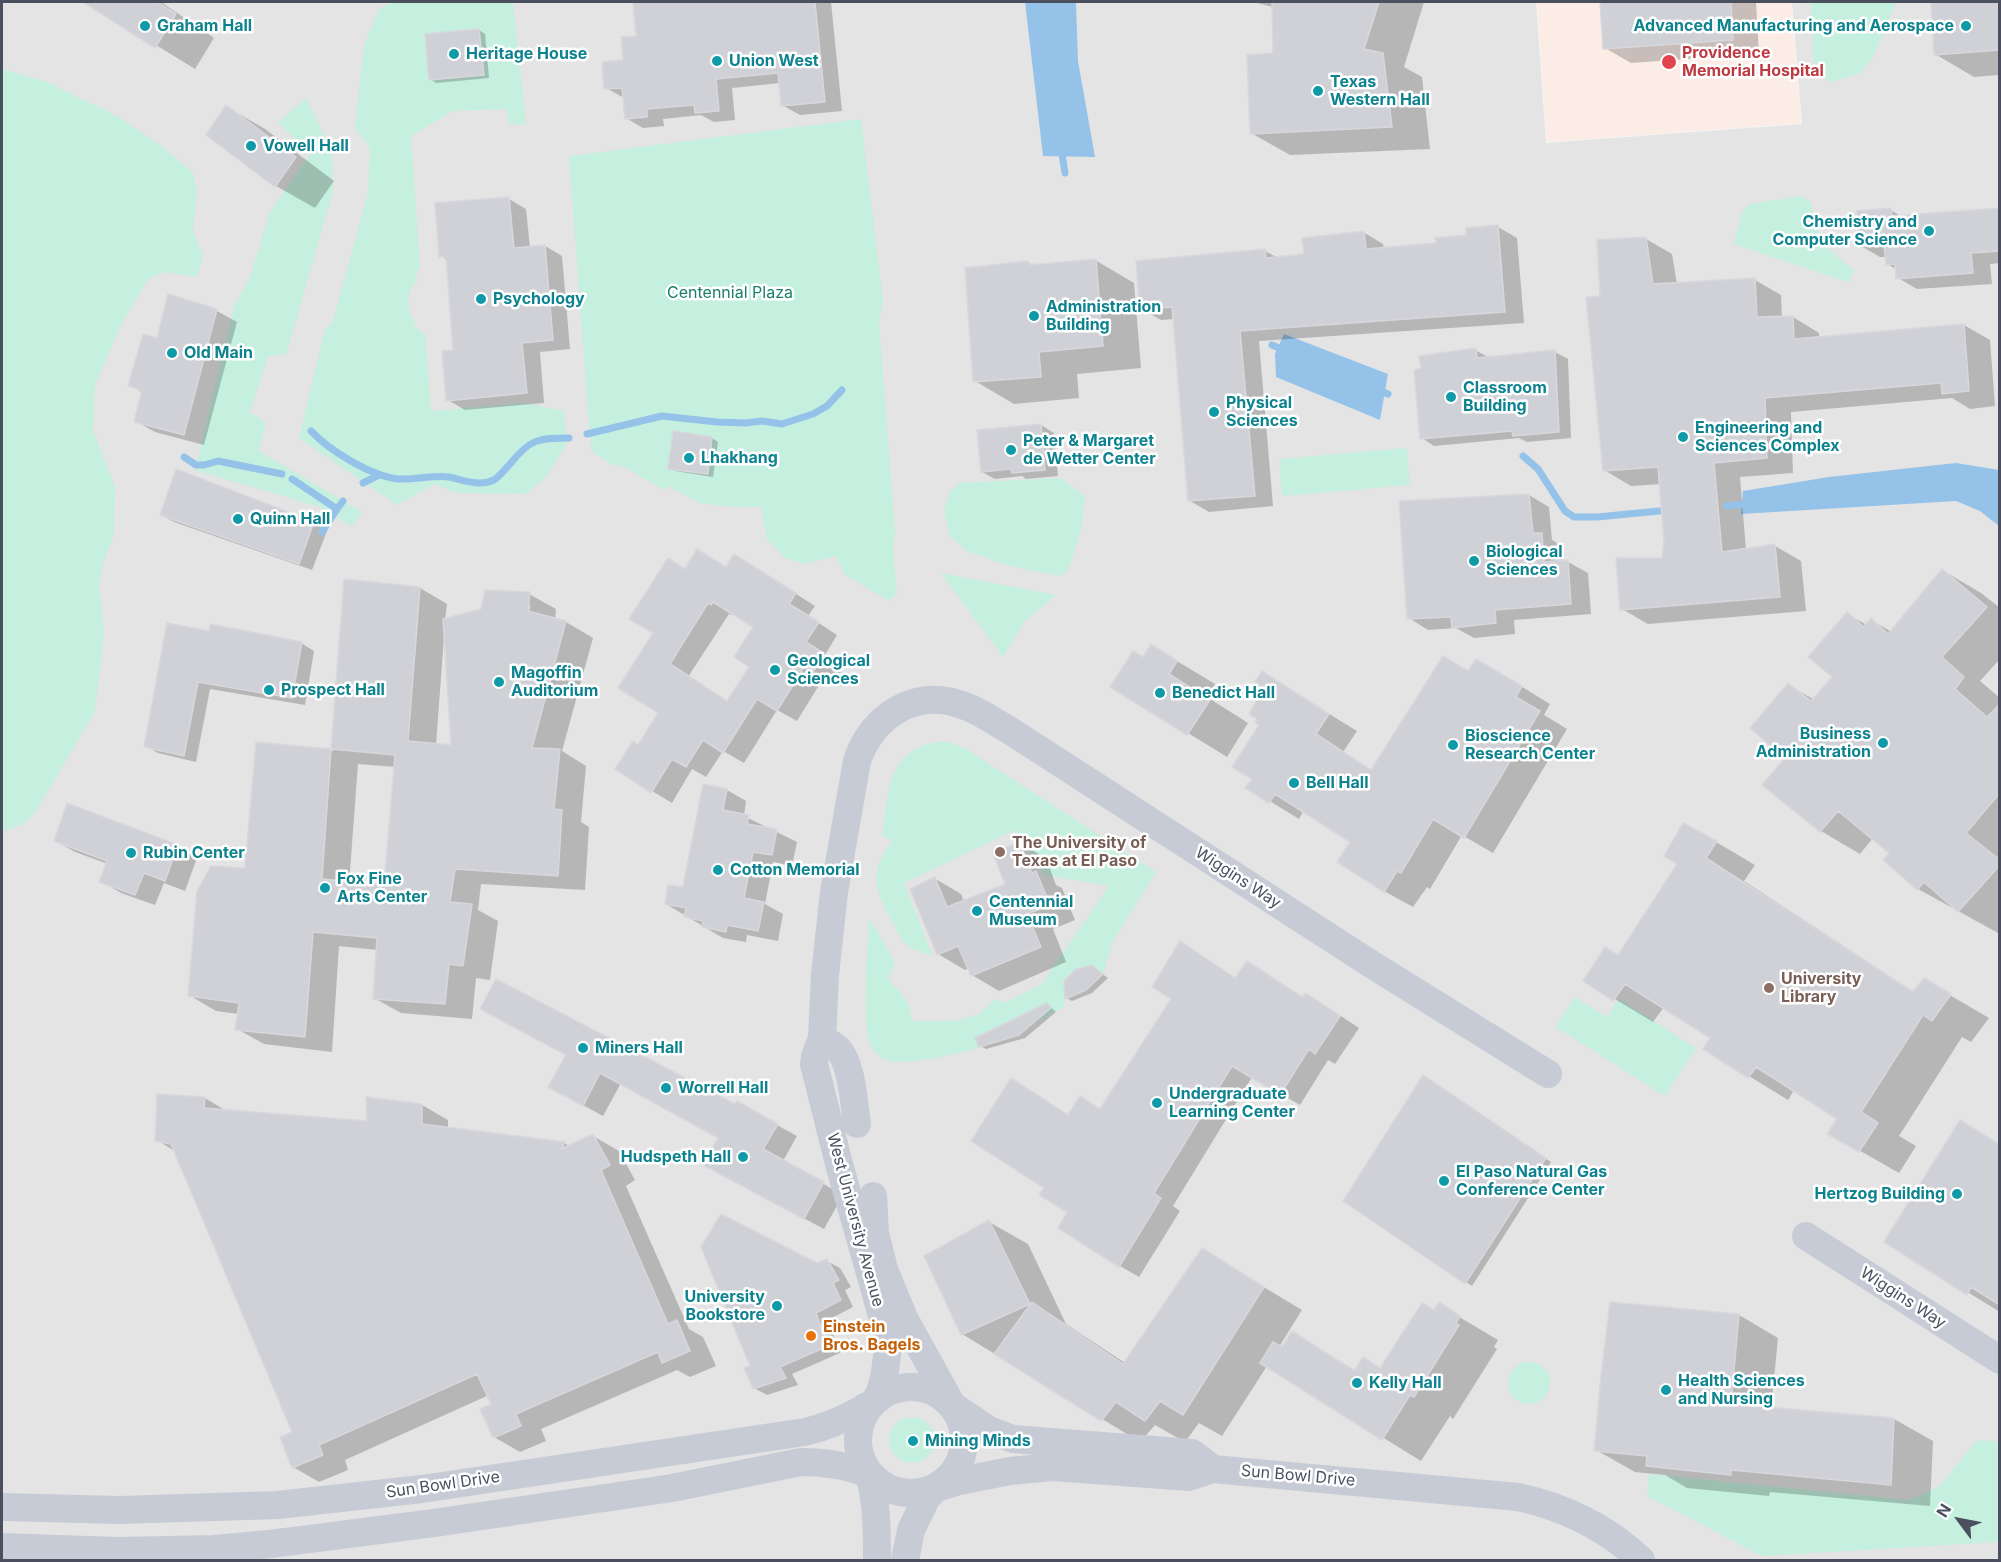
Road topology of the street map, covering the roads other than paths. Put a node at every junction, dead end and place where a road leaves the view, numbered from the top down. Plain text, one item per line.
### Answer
1 (921, 700) joint
2 (822, 1038) junction
3 (1548, 1074) dead end
4 (858, 1124) dead end
5 (873, 1196) dead end
6 (1806, 1236) dead end
7 (2000, 1360) edge
8 (874, 1401) junction
9 (952, 1405) junction
10 (1214, 1469) junction
11 (869, 1474) junction
12 (934, 1489) junction
13 (2, 1507) edge
14 (2, 1547) edge
15 (876, 1560) edge
16 (905, 1560) edge
17 (1641, 1560) edge

1 - 2 street, West University Avenue
1 - 3 street, Wiggins Way
2 - 4 street, West University Avenue
2 - 8 street, West University Avenue
5 - 9 street, West University Avenue
6 - 7 street, Wiggins Way
8 - 9 street
8 - 11 street
8 - 13 street, Sun Bowl Drive
9 - 10 street, Sun Bowl Drive
9 - 12 street
10 - 12 street
10 - 17 street, Sun Bowl Drive
11 - 12 street
11 - 14 street
11 - 15 street
12 - 16 street

